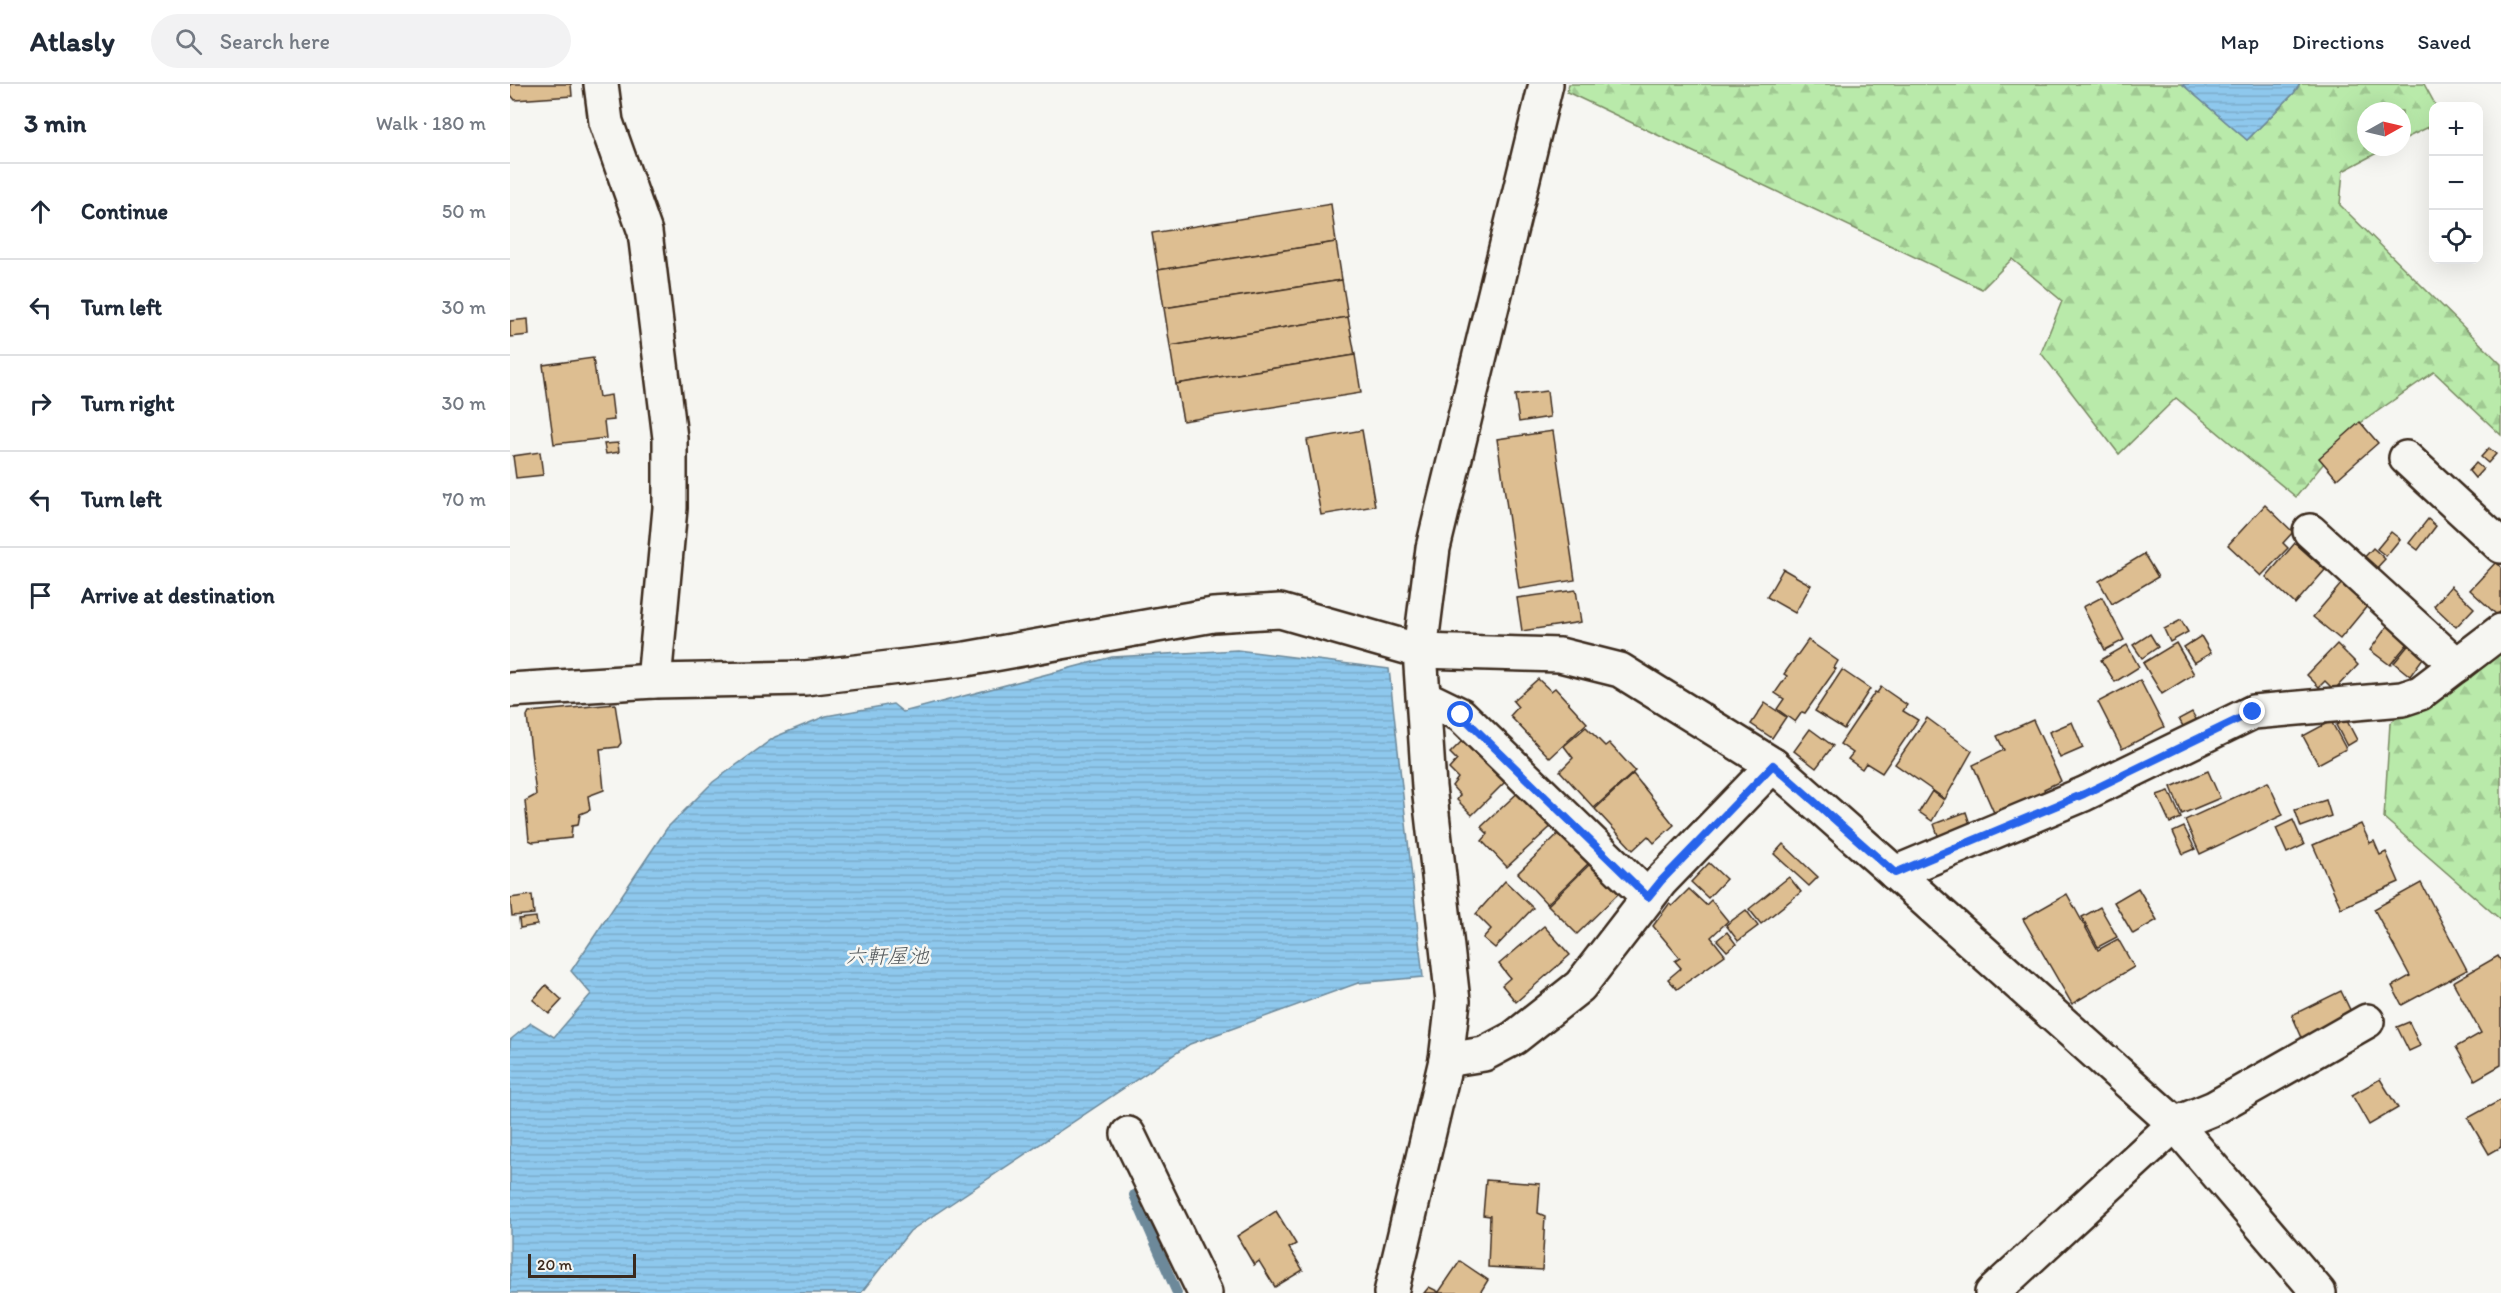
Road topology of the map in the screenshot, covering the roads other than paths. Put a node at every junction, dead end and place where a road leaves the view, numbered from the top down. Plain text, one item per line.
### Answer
1 (602, 84) edge
2 (1546, 84) edge
3 (2406, 458) dead end
4 (2310, 531) dead end
5 (2501, 546) edge
6 (2501, 631) edge
7 (1420, 651) junction
8 (2457, 665) junction
9 (654, 681) junction
10 (510, 690) edge
11 (1424, 697) junction
12 (1773, 765) junction
13 (1895, 873) junction
14 (1648, 897) junction
15 (2367, 1021) dead end
16 (1446, 1060) junction
17 (2175, 1124) junction
18 (1128, 1134) dead end
19 (1205, 1293) edge
20 (1391, 1293) edge
21 (1992, 1293) edge
22 (2319, 1293) edge

1 - 9 street
2 - 7 street
3 - 5 street
4 - 8 street
6 - 8 street
7 - 9 street
7 - 11 street
7 - 12 street
8 - 13 street
9 - 10 street
11 - 14 street
11 - 16 street
12 - 13 street
12 - 14 street
13 - 17 street
14 - 16 street
15 - 17 street
16 - 20 street
17 - 21 street
17 - 22 street
18 - 19 street

